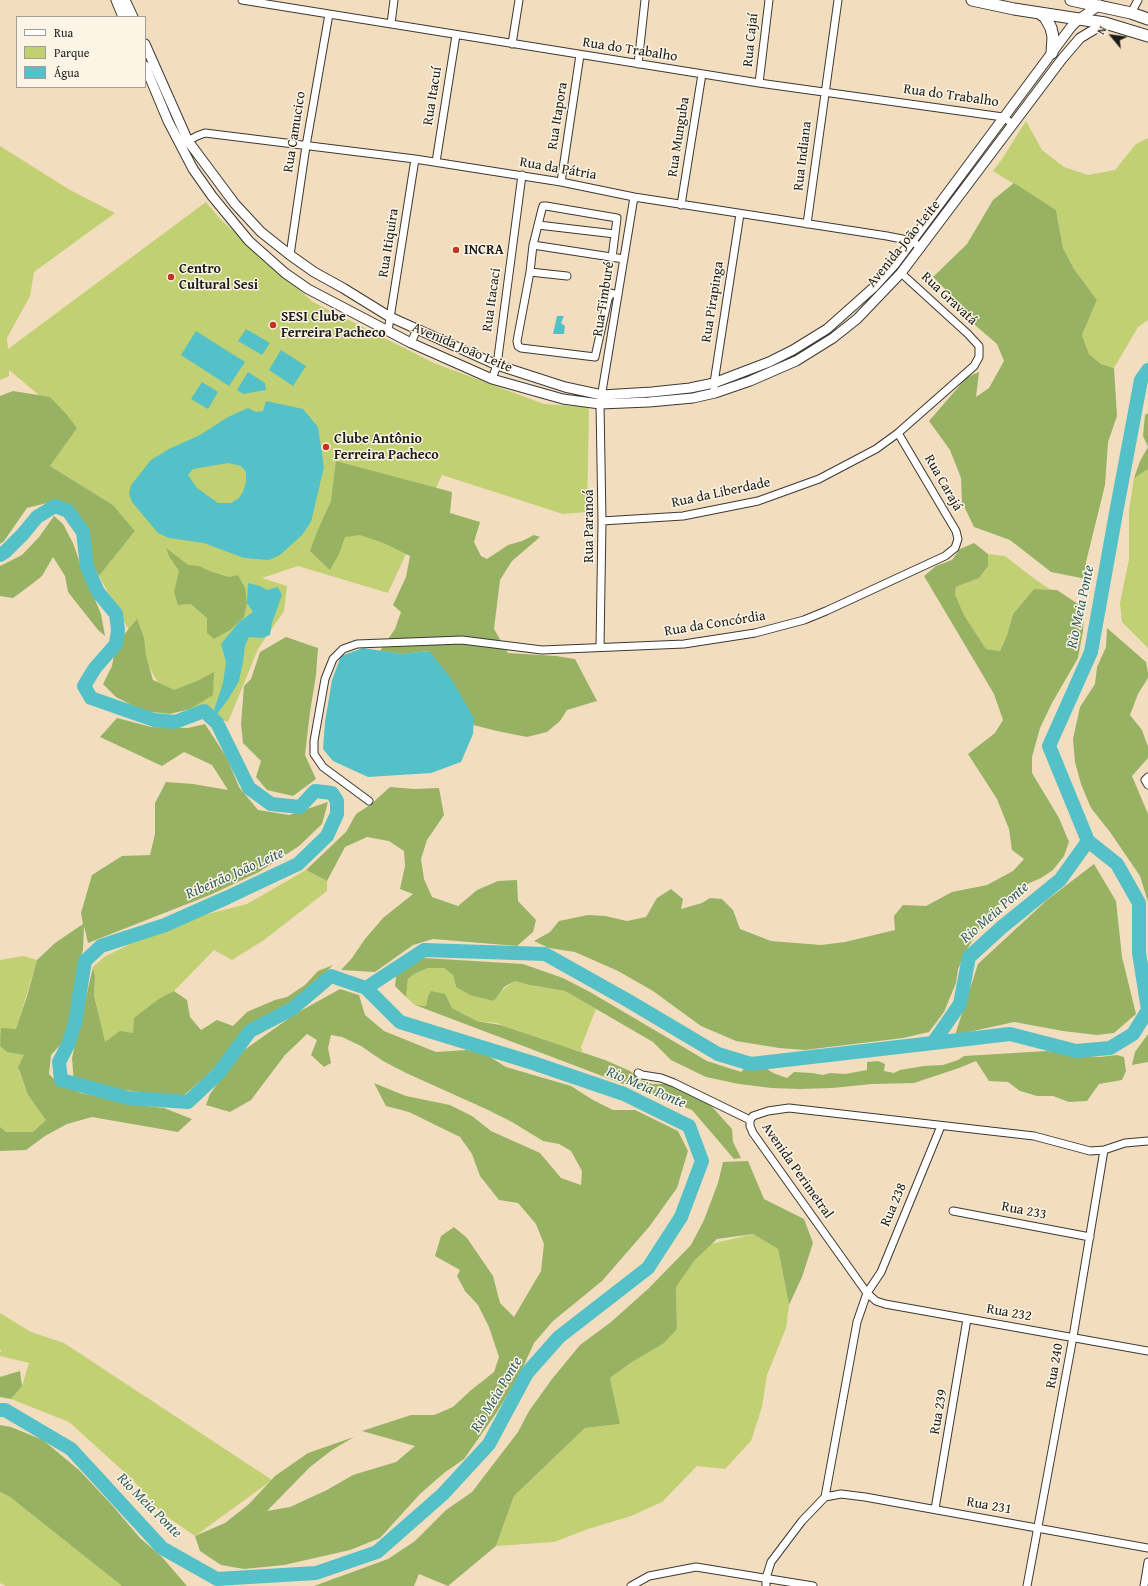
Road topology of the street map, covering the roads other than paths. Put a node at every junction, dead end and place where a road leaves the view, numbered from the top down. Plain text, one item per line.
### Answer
1 (116, 0) edge
2 (125, 0) edge
3 (242, 0) edge
4 (394, 0) edge
5 (519, 0) edge
6 (646, 0) edge
7 (769, 0) edge
8 (838, 0) edge
9 (972, 0) edge
10 (1071, 0) edge
11 (1138, 0) edge
12 (262, 1) edge
13 (996, 3) edge
14 (1100, 5) junction
15 (1038, 13) junction
16 (1131, 13) junction
17 (329, 14) junction
18 (124, 16) edge
19 (133, 16) edge
20 (1079, 19) junction
21 (1148, 19) edge
22 (1105, 23) junction
23 (391, 24) junction
24 (456, 35) junction
25 (1148, 36) edge
26 (512, 44) junction
27 (146, 47) edge
28 (1052, 53) junction
29 (580, 55) junction
30 (638, 64) junction
31 (146, 68) edge
32 (702, 74) junction
33 (759, 83) junction
34 (825, 92) junction
35 (1004, 117) junction
36 (1013, 124) junction
37 (184, 143) junction
38 (306, 146) junction
39 (415, 159) junction
40 (436, 162) junction
41 (522, 176) junction
42 (561, 182) junction
43 (634, 197) junction
44 (681, 205) junction
45 (740, 214) junction
46 (807, 224) junction
47 (538, 225) junction
48 (615, 234) junction
49 (912, 241) junction
50 (533, 245) junction
51 (921, 248) junction
52 (290, 255) junction
53 (612, 258) junction
54 (624, 259) junction
55 (530, 272) junction
56 (901, 273) junction
57 (567, 276) dead end
58 (618, 295) junction
59 (390, 317) junction
60 (613, 326) junction
61 (417, 329) junction
62 (388, 331) junction
63 (601, 331) junction
64 (411, 342) junction
65 (979, 346) joint
66 (496, 365) junction
67 (492, 379) junction
68 (714, 383) junction
69 (715, 393) junction
70 (602, 395) junction
71 (600, 404) junction
72 (898, 433) junction
73 (602, 522) junction
74 (955, 548) joint
75 (600, 647) junction
76 (1148, 777) edge
77 (1148, 785) edge
78 (369, 801) dead end
79 (638, 1073) dead end
80 (750, 1120) junction
81 (941, 1126) junction
82 (1148, 1141) edge
83 (1104, 1150) junction
84 (953, 1211) dead end
85 (1090, 1237) junction
86 (867, 1294) junction
87 (967, 1319) junction
88 (1073, 1337) junction
89 (1148, 1351) edge
90 (826, 1497) junction
91 (935, 1509) junction
92 (1038, 1528) junction
93 (1148, 1548) edge
94 (1148, 1562) edge
95 (766, 1578) junction
96 (782, 1581) junction
97 (631, 1586) edge
98 (766, 1586) edge
99 (776, 1586) edge
100 (814, 1586) edge
101 (1027, 1586) edge
102 (1144, 1586) edge

1 - 18 street
2 - 19 street
3 - 12 street, Rua do Trabalho
4 - 23 street
5 - 26 street
6 - 30 street
7 - 33 street, Rua Cajaí
8 - 34 street, Rua Indiana
9 - 13 main road
10 - 14 main road
11 - 16 street
12 - 17 street, Rua do Trabalho
13 - 15 main road
14 - 16 main road
14 - 20 street, Avenida João Leite
15 - 20 main road
15 - 28 main road
16 - 21 main road
17 - 23 street, Rua do Trabalho
17 - 38 street, Rua Camucico
20 - 22 main road
20 - 28 street, Avenida João Leite
22 - 25 main road
22 - 36 street, Avenida João Leite
23 - 24 street, Rua do Trabalho
24 - 26 street, Rua do Trabalho
24 - 40 street, Rua Itacuí
26 - 29 street, Rua do Trabalho
27 - 37 street, Avenida João Leite
28 - 35 street, Avenida João Leite
29 - 30 street, Rua do Trabalho
29 - 42 street, Rua Itapora
30 - 32 street, Rua do Trabalho
31 - 37 street, Avenida João Leite
32 - 33 street, Rua do Trabalho
32 - 44 street, Rua Munguba
33 - 34 street, Rua do Trabalho
34 - 35 street, Rua do Trabalho
34 - 46 street, Rua Indiana
35 - 36 street, Rua do Trabalho
35 - 49 street, Avenida João Leite
36 - 51 street, Avenida João Leite
37 - 38 street, Rua da Pátria
37 - 52 street, Avenida João Leite
37 - 62 street, Avenida João Leite
38 - 39 street, Rua da Pátria
38 - 52 street, Rua Camucico
39 - 40 street, Rua da Pátria
39 - 59 street, Rua Itiquira
40 - 41 street, Rua da Pátria
41 - 42 street, Rua da Pátria
41 - 66 street, Rua Itacaci
42 - 43 street, Rua da Pátria
43 - 44 street, Rua da Pátria
43 - 54 street, Rua Timburé
44 - 45 street, Rua da Pátria
45 - 46 street, Rua da Pátria
45 - 68 street, Rua Pirapinga
46 - 49 street, Rua da Pátria
47 - 48 street
47 - 48 street
47 - 50 street
48 - 53 street
49 - 51 street, Rua da Pátria
49 - 68 street, Avenida João Leite
50 - 53 street
50 - 55 street
51 - 56 street, Avenida João Leite
52 - 59 street, Avenida João Leite
53 - 54 street
54 - 58 street, Rua Timburé
55 - 57 street
55 - 63 street
56 - 65 street, Rua Gravatá
56 - 69 street, Avenida João Leite
58 - 60 street, Rua Timburé
58 - 63 street
59 - 61 street, Avenida João Leite
59 - 62 street, Rua Itiquira
60 - 63 street
60 - 70 street, Rua Timburé
61 - 64 street
61 - 66 street, Avenida João Leite
62 - 64 street, Avenida João Leite
64 - 67 street, Avenida João Leite
65 - 72 street, Rua da Liberdade
66 - 67 street, Rua Itacaci
66 - 70 street, Avenida João Leite
67 - 71 street, Avenida João Leite
68 - 69 street, Rua Pirapinga
68 - 70 street, Avenida João Leite
69 - 71 street, Avenida João Leite
70 - 71 street, Rua Timburé
71 - 73 street, Rua Paranoá
72 - 73 street, Rua da Liberdade
72 - 74 street, Rua Carajá
73 - 75 street, Rua Paranoá
74 - 75 street, Rua da Concórdia
75 - 78 street, Rua da Concórdia
76 - 77 street
79 - 80 street
80 - 81 street, Avenida Perimetral
80 - 86 street, Avenida Perimetral
81 - 83 street, Avenida Perimetral
81 - 86 street, Rua 238
82 - 83 street, Avenida Perimetral
83 - 85 street, Rua 240
84 - 85 street, Rua 233
85 - 88 street, Rua 240
86 - 87 street, Rua 232
86 - 90 street
87 - 88 street, Rua 232
87 - 91 street, Rua 239
88 - 89 street, Rua 232
88 - 92 street, Rua 240
90 - 91 street, Rua 231
90 - 95 street
91 - 92 street, Rua 231
92 - 93 street, Rua 231
92 - 101 street, Rua 240
94 - 102 street
95 - 96 street
95 - 97 street
95 - 98 street
96 - 99 street
96 - 100 street

